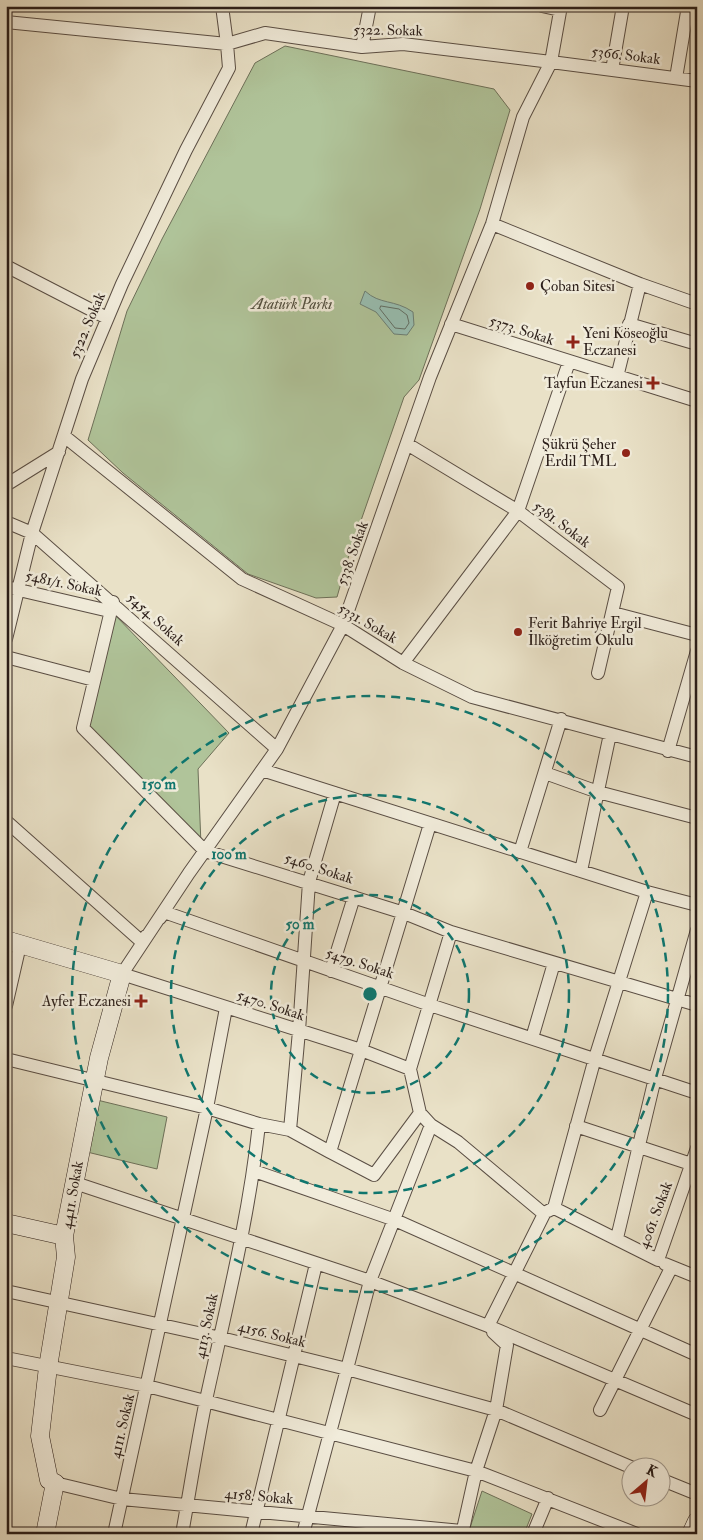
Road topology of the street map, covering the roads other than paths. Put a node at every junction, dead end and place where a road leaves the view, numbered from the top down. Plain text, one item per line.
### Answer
1 (222, 6) edge
2 (370, 6) edge
3 (542, 6) edge
4 (623, 6) edge
5 (688, 6) edge
6 (560, 8) edge
7 (6, 22) edge
8 (227, 44) junction
9 (362, 47) junction
10 (551, 62) junction
11 (612, 70) junction
12 (676, 78) junction
13 (697, 81) edge
14 (492, 224) junction
15 (6, 266) edge
16 (640, 284) junction
17 (697, 304) edge
18 (107, 318) junction
19 (451, 324) junction
20 (630, 324) junction
21 (697, 344) edge
22 (569, 362) junction
23 (618, 377) junction
24 (697, 401) edge
25 (64, 436) junction
26 (407, 444) junction
27 (59, 452) junction
28 (6, 485) edge
29 (518, 511) junction
30 (6, 522) edge
31 (32, 533) junction
32 (6, 587) edge
33 (19, 590) junction
34 (112, 602) junction
35 (613, 613) junction
36 (343, 625) junction
37 (697, 635) edge
38 (6, 639) edge
39 (697, 651) edge
40 (6, 657) edge
41 (403, 662) junction
42 (598, 673) dead end
43 (94, 680) junction
44 (561, 719) junction
45 (610, 734) junction
46 (277, 749) junction
47 (668, 751) junction
48 (697, 758) edge
49 (262, 770) junction
50 (545, 773) junction
51 (598, 792) junction
52 (335, 793) junction
53 (697, 818) edge
54 (6, 821) edge
55 (430, 824) junction
56 (205, 851) junction
57 (520, 852) junction
58 (582, 871) junction
59 (309, 882) junction
60 (647, 892) junction
61 (354, 897) junction
62 (697, 905) edge
63 (404, 913) junction
64 (697, 930) edge
65 (451, 932) junction
66 (13, 942) edge
67 (142, 942) junction
68 (303, 961) junction
69 (554, 963) junction
70 (331, 971) junction
71 (122, 974) junction
72 (620, 983) junction
73 (381, 987) junction
74 (677, 1000) junction
75 (430, 1005) junction
76 (697, 1005) edge
77 (6, 1006) edge
78 (226, 1008) junction
79 (300, 1031) junction
80 (532, 1038) junction
81 (361, 1050) junction
82 (595, 1058) junction
83 (6, 1060) edge
84 (410, 1069) junction
85 (655, 1078) junction
86 (94, 1082) junction
87 (697, 1093) edge
88 (207, 1108) junction
89 (420, 1112) junction
90 (259, 1124) junction
91 (432, 1125) junction
92 (576, 1126) junction
93 (290, 1130) junction
94 (639, 1147) junction
95 (697, 1148) edge
96 (330, 1152) junction
97 (691, 1164) junction
98 (254, 1171) junction
99 (75, 1183) junction
100 (549, 1211) junction
101 (183, 1219) junction
102 (394, 1220) junction
103 (6, 1223) edge
104 (64, 1236) junction
105 (617, 1238) junction
106 (242, 1240) junction
107 (658, 1260) junction
108 (316, 1264) junction
109 (671, 1268) junction
110 (513, 1274) junction
111 (696, 1274) edge
112 (370, 1281) junction
113 (6, 1291) edge
114 (58, 1302) junction
115 (160, 1324) junction
116 (488, 1326) junction
117 (642, 1330) junction
118 (221, 1338) junction
119 (697, 1355) edge
120 (293, 1356) junction
121 (6, 1358) edge
122 (48, 1368) junction
123 (347, 1370) junction
124 (614, 1380) junction
125 (147, 1386) junction
126 (206, 1401) junction
127 (496, 1410) junction
128 (600, 1410) dead end
129 (697, 1415) edge
130 (279, 1420) junction
131 (331, 1433) junction
132 (620, 1463) edge
133 (476, 1470) junction
134 (55, 1483) junction
135 (670, 1483) edge
136 (697, 1494) edge
137 (548, 1498) junction
138 (122, 1499) junction
139 (187, 1506) junction
140 (256, 1512) junction
141 (308, 1517) junction
142 (697, 1521) edge
143 (394, 1529) edge
144 (462, 1532) edge
145 (45, 1534) edge
146 (114, 1534) edge
147 (182, 1534) edge
148 (251, 1534) edge
149 (303, 1534) edge
150 (533, 1534) edge
151 (637, 1534) edge
152 (690, 1534) edge

1 - 8 street
2 - 9 street
3 - 6 street
4 - 11 street
5 - 12 street
6 - 10 street
7 - 8 street
8 - 9 street, 5322. Sokak
8 - 18 street, 5322. Sokak
9 - 10 street, 5322. Sokak
10 - 11 street, 5366. Sokak
10 - 14 street
11 - 12 street, 5366. Sokak
12 - 13 street, 5366. Sokak
14 - 16 street
14 - 19 street
15 - 18 street
16 - 17 street
16 - 20 street
18 - 25 street, 5322. Sokak
19 - 22 street, 5373. Sokak
19 - 26 street
20 - 21 street
20 - 23 street
22 - 23 street, 5373. Sokak
22 - 29 street
23 - 24 street, 5373. Sokak
25 - 27 street, 5322. Sokak
25 - 36 street, 5331. Sokak
26 - 29 street, 5381. Sokak
26 - 36 street, 5338. Sokak
27 - 28 street
27 - 31 street, 5322. Sokak
29 - 35 street, 5381. Sokak
29 - 41 street
30 - 31 street, 5454. Sokak
31 - 33 street, 5322. Sokak
31 - 34 street, 5454. Sokak
32 - 33 street, 5481/1. Sokak
33 - 34 street, 5481/1. Sokak
33 - 38 street, 5322. Sokak
34 - 43 street, 5460. Sokak
34 - 46 street, 5454. Sokak
35 - 37 street
35 - 42 street, 5381. Sokak
36 - 41 street, 5331. Sokak
36 - 46 street, 5338. Sokak
39 - 47 street
40 - 43 street
41 - 44 street, 5331. Sokak
43 - 56 street, 5460. Sokak
44 - 45 street, 5331. Sokak
44 - 50 street
45 - 47 street, 5331. Sokak
45 - 51 street
46 - 49 street, 5338. Sokak
47 - 48 street, 5331. Sokak
49 - 52 street
49 - 56 street, 5338. Sokak
50 - 51 street
50 - 57 street
51 - 53 street
51 - 58 street
52 - 55 street
52 - 59 street
54 - 67 street
55 - 57 street
55 - 63 street
56 - 59 street, 5460. Sokak
56 - 67 street, 5338. Sokak
57 - 58 street
58 - 60 street
59 - 61 street, 5460. Sokak
59 - 68 street
60 - 62 street
60 - 72 street
61 - 63 street, 5460. Sokak
61 - 70 street
63 - 65 street, 5460. Sokak
63 - 73 street
64 - 74 street
65 - 69 street, 5460. Sokak
65 - 75 street
66 - 71 street
66 - 77 street
67 - 68 street, 5479. Sokak
67 - 71 street
68 - 70 street, 5479. Sokak
68 - 79 street
69 - 72 street, 5460. Sokak
69 - 80 street
70 - 73 street, 5479. Sokak
71 - 78 street, 5470. Sokak
71 - 86 street, 4411. Sokak
72 - 74 street, 5460. Sokak
72 - 82 street
73 - 75 street, 5479. Sokak
73 - 81 street
74 - 76 street, 5460. Sokak
74 - 85 street
75 - 80 street, 5479. Sokak
75 - 84 street
78 - 79 street, 5470. Sokak
78 - 88 street, 4111. Sokak
79 - 81 street, 5470. Sokak
79 - 93 street
80 - 82 street, 5479. Sokak
81 - 84 street, 5470. Sokak
81 - 96 street
82 - 85 street, 5479. Sokak
82 - 92 street
83 - 86 street
84 - 89 street
85 - 87 street, 5479. Sokak
85 - 94 street
86 - 88 street
86 - 99 street, 4411. Sokak
88 - 90 street
88 - 101 street, 4111. Sokak
89 - 91 street, 4061. Sokak
89 - 96 street
90 - 93 street
90 - 98 street, 4113. Sokak
91 - 100 street, 4061. Sokak
91 - 102 street
92 - 94 street
92 - 100 street
93 - 96 street
94 - 97 street
94 - 105 street
95 - 97 street, 4061. Sokak
97 - 107 street, 4061. Sokak
98 - 102 street
98 - 106 street, 4113. Sokak
99 - 101 street
99 - 104 street, 4411. Sokak
100 - 105 street, 4061. Sokak
100 - 110 street
101 - 106 street
101 - 115 street, 4111. Sokak
102 - 110 street
102 - 112 street
103 - 104 street
104 - 114 street, 4411. Sokak
105 - 107 street, 4061. Sokak
106 - 108 street
106 - 118 street, 4113. Sokak
107 - 109 street
108 - 112 street
108 - 120 street
109 - 111 street
109 - 117 street
110 - 116 street
110 - 117 street
112 - 116 street
112 - 123 street
113 - 114 street, 4156. Sokak
114 - 115 street, 4156. Sokak
114 - 122 street, 4411. Sokak
115 - 118 street, 4156. Sokak
115 - 125 street, 4111. Sokak
116 - 124 street
116 - 127 street
117 - 119 street
117 - 124 street
118 - 120 street, 4156. Sokak
118 - 126 street, 4113. Sokak
120 - 123 street, 4156. Sokak
120 - 130 street
121 - 122 street
122 - 125 street
122 - 134 street, 4411. Sokak
123 - 127 street, 4156. Sokak
123 - 131 street
124 - 128 street
124 - 129 street
125 - 126 street
125 - 138 street, 4111. Sokak
126 - 130 street
126 - 139 street, 4113. Sokak
127 - 132 street, 4156. Sokak
127 - 133 street
130 - 131 street
130 - 140 street
131 - 133 street
131 - 141 street
133 - 137 street
133 - 144 street
134 - 138 street, 4158. Sokak
134 - 145 street
135 - 136 street
137 - 150 street
137 - 151 street
138 - 139 street, 4158. Sokak
138 - 146 street, 4111. Sokak
139 - 140 street, 4158. Sokak
139 - 147 street, 4113. Sokak
140 - 141 street, 4158. Sokak
140 - 148 street
141 - 143 street, 4158. Sokak
141 - 149 street
142 - 152 street
143 - 144 street, 4158. Sokak

